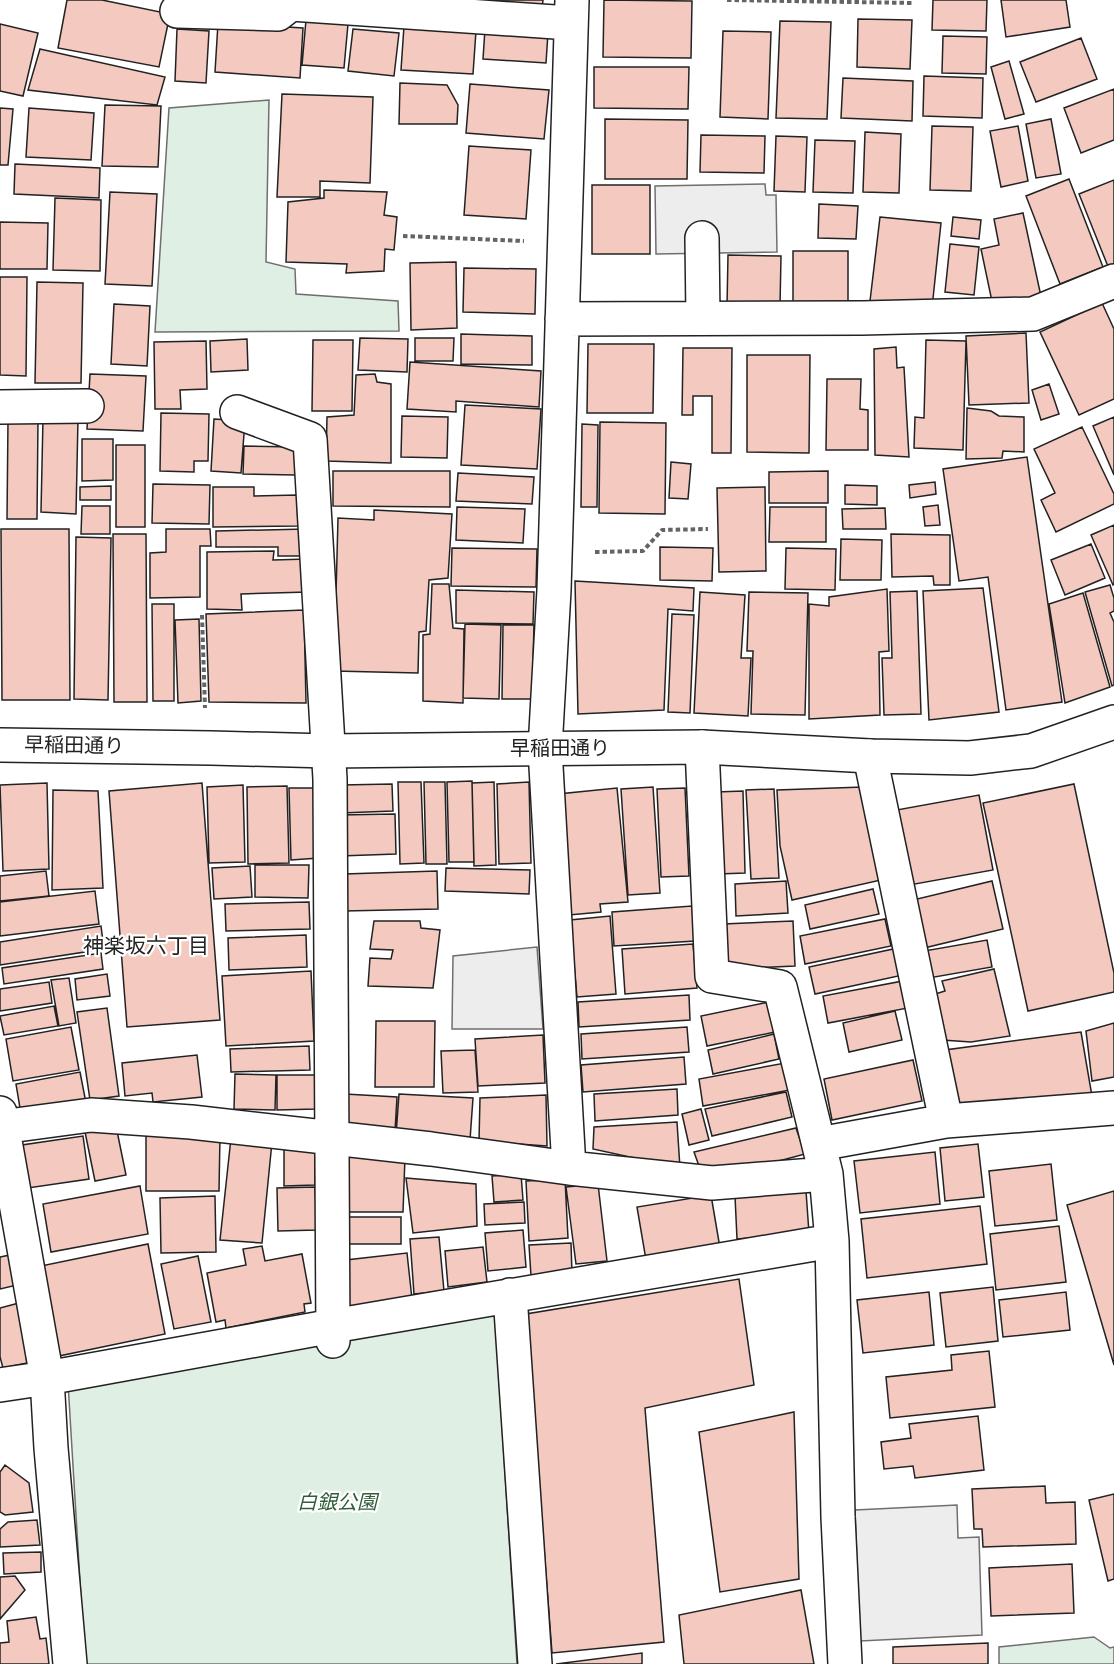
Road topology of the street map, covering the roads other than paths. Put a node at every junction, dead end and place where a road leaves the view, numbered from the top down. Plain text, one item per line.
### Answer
1 (177, 11) dead end
2 (571, 11) edge
3 (702, 238) dead end
4 (1114, 281) edge
5 (703, 318) junction
6 (562, 319) junction
7 (87, 406) dead end
8 (0, 407) edge
9 (237, 412) dead end
10 (1114, 722) edge
11 (0, 745) edge
12 (702, 747) junction
13 (545, 749) junction
14 (328, 752) junction
15 (870, 756) junction
16 (1114, 1108) edge
17 (1, 1120) edge
18 (946, 1121) junction
19 (332, 1139) junction
20 (822, 1159) junction
21 (569, 1168) junction
22 (832, 1241) junction
23 (510, 1295) junction
24 (333, 1333) junction
25 (47, 1378) junction
26 (0, 1385) edge
27 (70, 1664) edge
28 (535, 1664) edge
29 (845, 1664) edge

1 - 2 street
2 - 6 street
3 - 5 street
4 - 5 street
5 - 6 street
6 - 13 street
7 - 8 street
9 - 14 street
10 - 15 street, 早稲田通り
11 - 14 street, 早稲田通り
12 - 13 street, 早稲田通り
12 - 15 street, 早稲田通り
12 - 20 street
13 - 14 street, 早稲田通り
13 - 21 street
14 - 19 street
15 - 18 street
16 - 18 street
17 - 19 street
17 - 25 street
18 - 20 street
19 - 21 street
19 - 24 street
20 - 21 street
20 - 22 street
22 - 23 street
22 - 29 street
23 - 24 street
23 - 28 street
24 - 25 street
25 - 26 street
25 - 27 street

